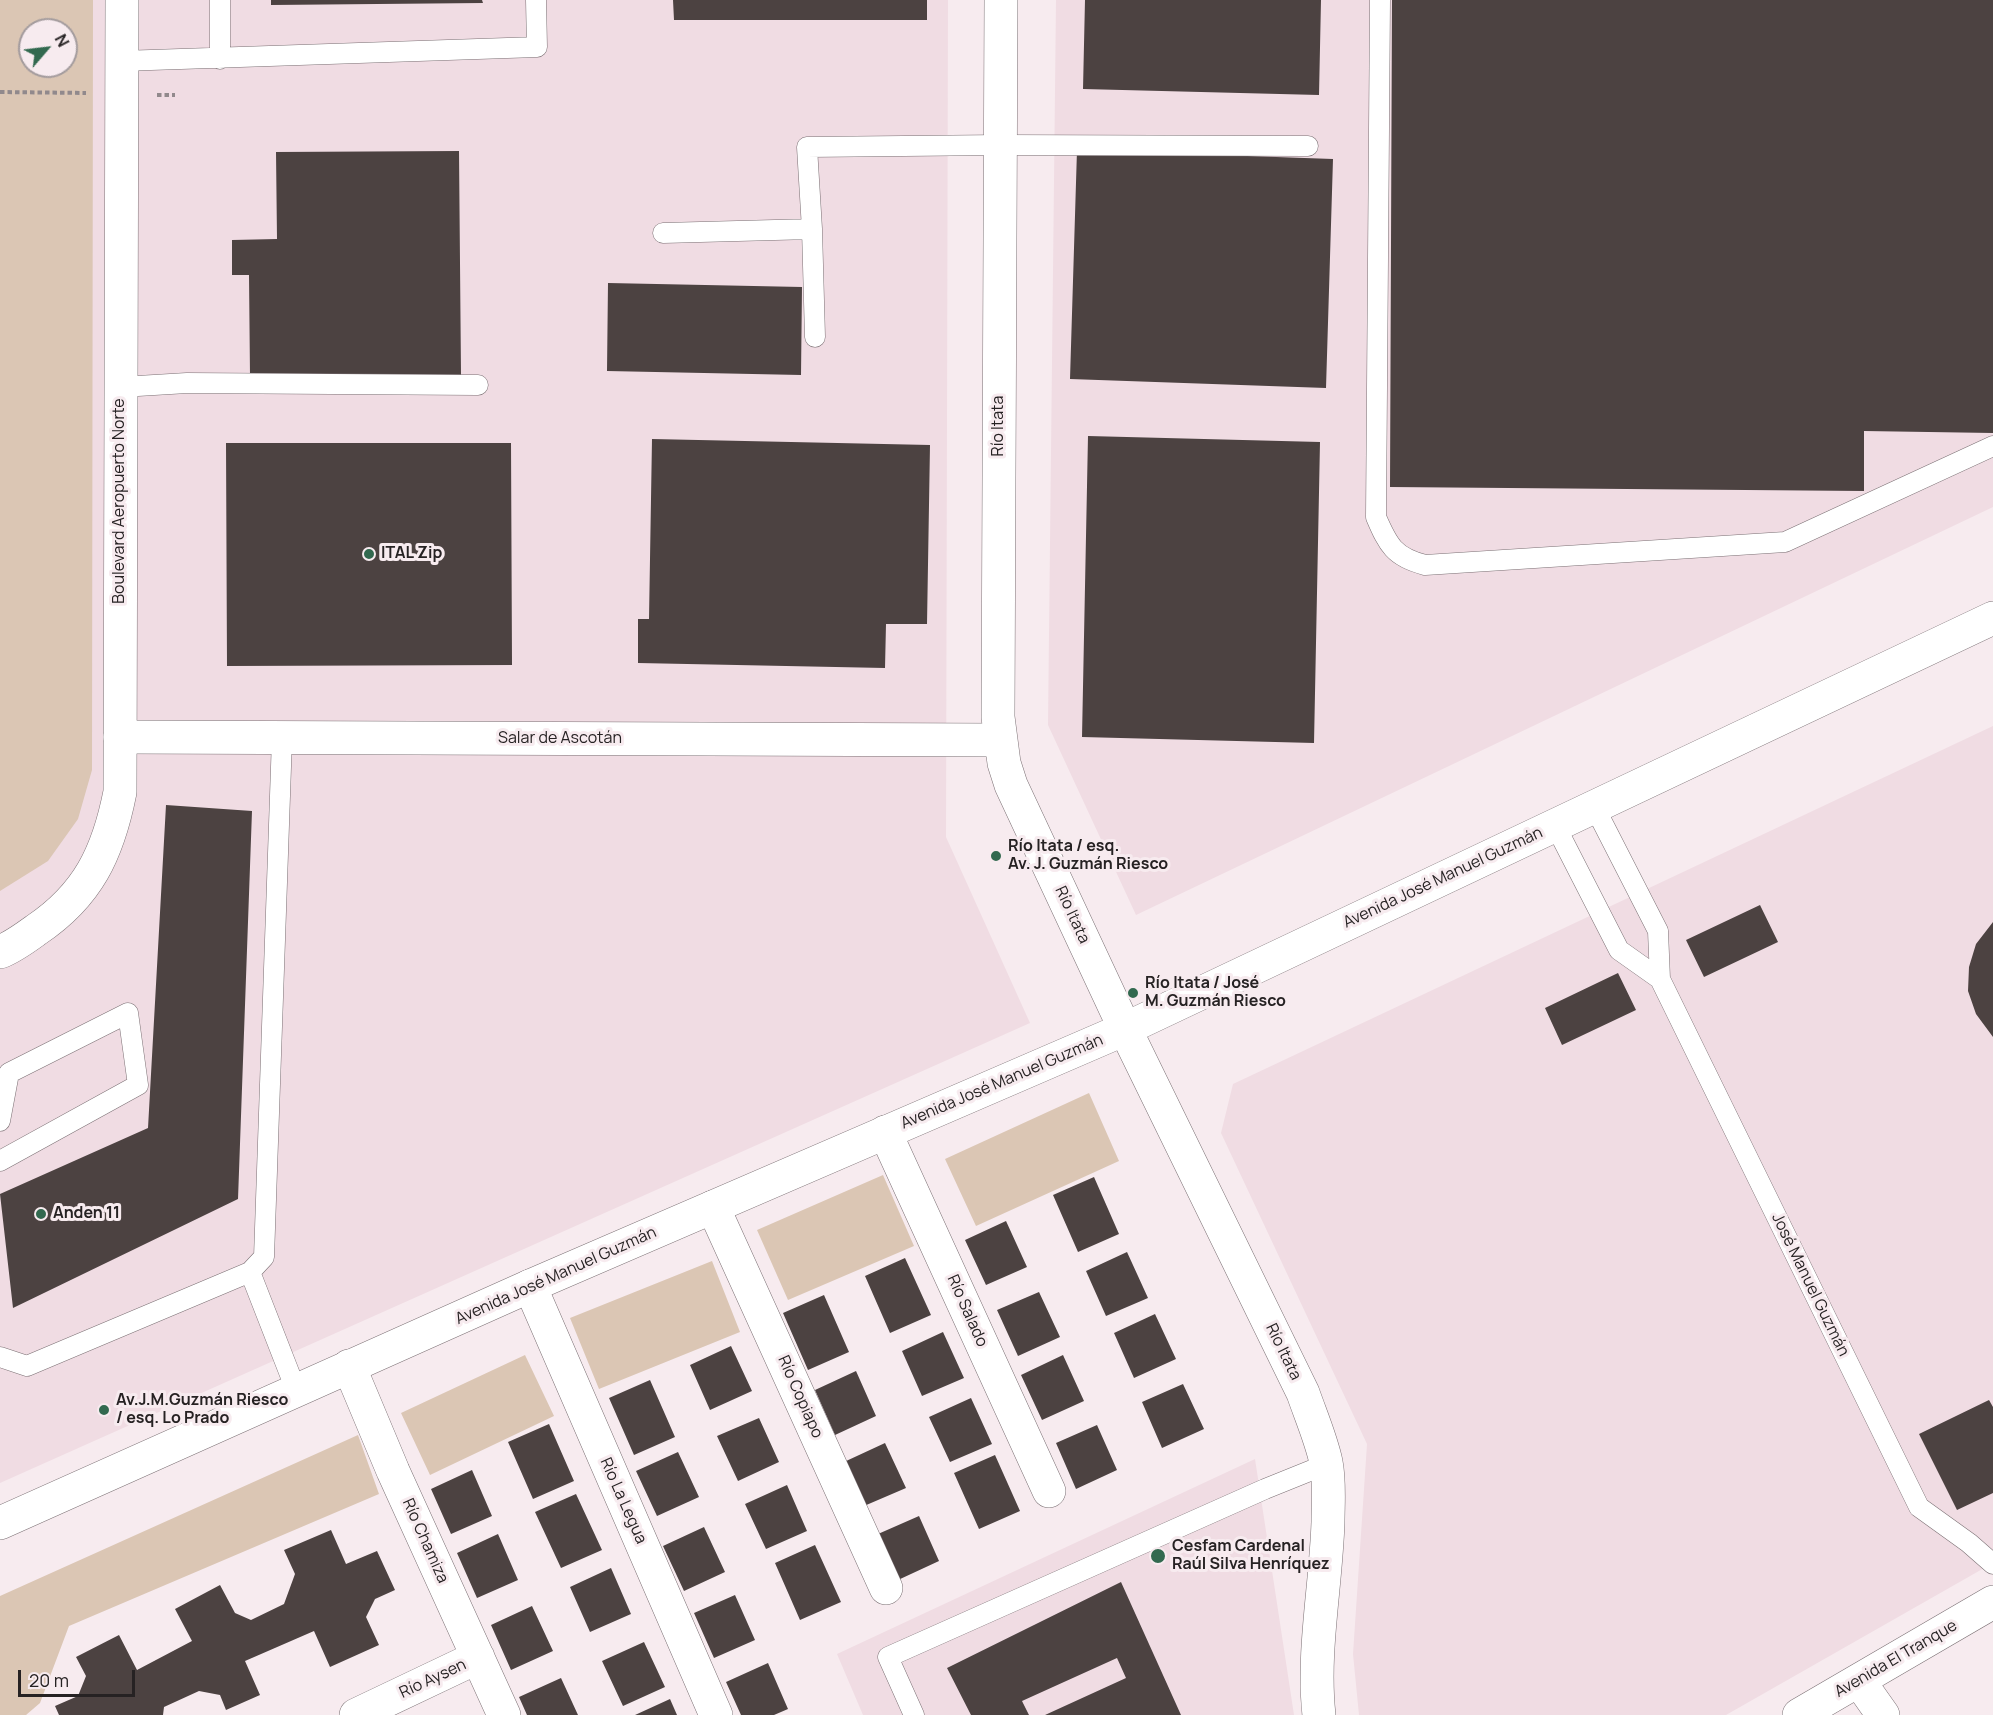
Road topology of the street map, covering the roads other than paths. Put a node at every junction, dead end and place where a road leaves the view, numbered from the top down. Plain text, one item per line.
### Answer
1 (122, 0) edge
2 (220, 0) edge
3 (536, 0) edge
4 (1001, 0) edge
5 (1380, 0) edge
6 (220, 59) junction
7 (121, 61) junction
8 (1000, 145) junction
9 (1308, 146) dead end
10 (812, 229) junction
11 (663, 233) dead end
12 (815, 337) dead end
13 (478, 385) dead end
14 (121, 387) junction
15 (1993, 446) edge
16 (1993, 618) edge
17 (120, 737) junction
18 (282, 738) junction
19 (1000, 740) junction
20 (1594, 806) junction
21 (1555, 825) junction
22 (0, 952) edge
23 (1660, 979) junction
24 (1125, 1029) junction
25 (0, 1121) edge
26 (885, 1132) junction
27 (0, 1161) edge
28 (713, 1207) junction
29 (250, 1272) junction
30 (530, 1286) junction
31 (0, 1357) edge
32 (349, 1366) junction
33 (296, 1390) junction
34 (1327, 1464) junction
35 (1049, 1491) dead end
36 (0, 1523) edge
37 (1993, 1564) edge
38 (886, 1588) dead end
39 (1993, 1602) edge
40 (478, 1658) junction
41 (1859, 1681) junction
42 (356, 1715) edge
43 (504, 1715) edge
44 (716, 1715) edge
45 (914, 1715) edge
46 (1319, 1715) edge
47 (1799, 1715) edge
48 (1883, 1715) edge

1 - 7 street, Boulevard Aeropuerto Norte
2 - 6 lane
3 - 6 lane
4 - 8 street, Río Itata
5 - 15 lane
6 - 7 lane
7 - 14 street, Boulevard Aeropuerto Norte
8 - 9 lane
8 - 10 lane
8 - 19 street, Río Itata
10 - 11 lane
10 - 12 lane
13 - 14 lane
14 - 17 street, Boulevard Aeropuerto Norte
16 - 20 street, Avenida José Manuel Guzmán
17 - 18 street, Salar de Ascotán
17 - 22 street, Boulevard Aeropuerto Norte
18 - 19 street, Salar de Ascotán
18 - 29 lane
19 - 24 street, Río Itata
20 - 21 street, Avenida José Manuel Guzmán
20 - 23 lane, José Manuel Guzmán
21 - 23 lane, José Manuel Guzmán
21 - 24 street, Avenida José Manuel Guzmán
23 - 37 lane, José Manuel Guzmán
24 - 26 street, Avenida José Manuel Guzmán
24 - 34 street, Río Itata
25 - 27 lane
26 - 28 street, Avenida José Manuel Guzmán
26 - 35 street, Río Salado
28 - 30 street, Avenida José Manuel Guzmán
28 - 38 street, Río Copiapo
29 - 31 lane
29 - 33 lane
30 - 32 street, Avenida José Manuel Guzmán
30 - 44 street, Río La Legua
32 - 33 street, Avenida José Manuel Guzmán
32 - 40 street, Río Chamiza
33 - 36 street, Avenida José Manuel Guzmán
34 - 45 lane
34 - 46 street, Río Itata
39 - 41 street, Avenida El Tranque
40 - 42 street, Río Aysen
40 - 43 street, Río Chamiza
41 - 47 street, Avenida El Tranque
41 - 48 street

